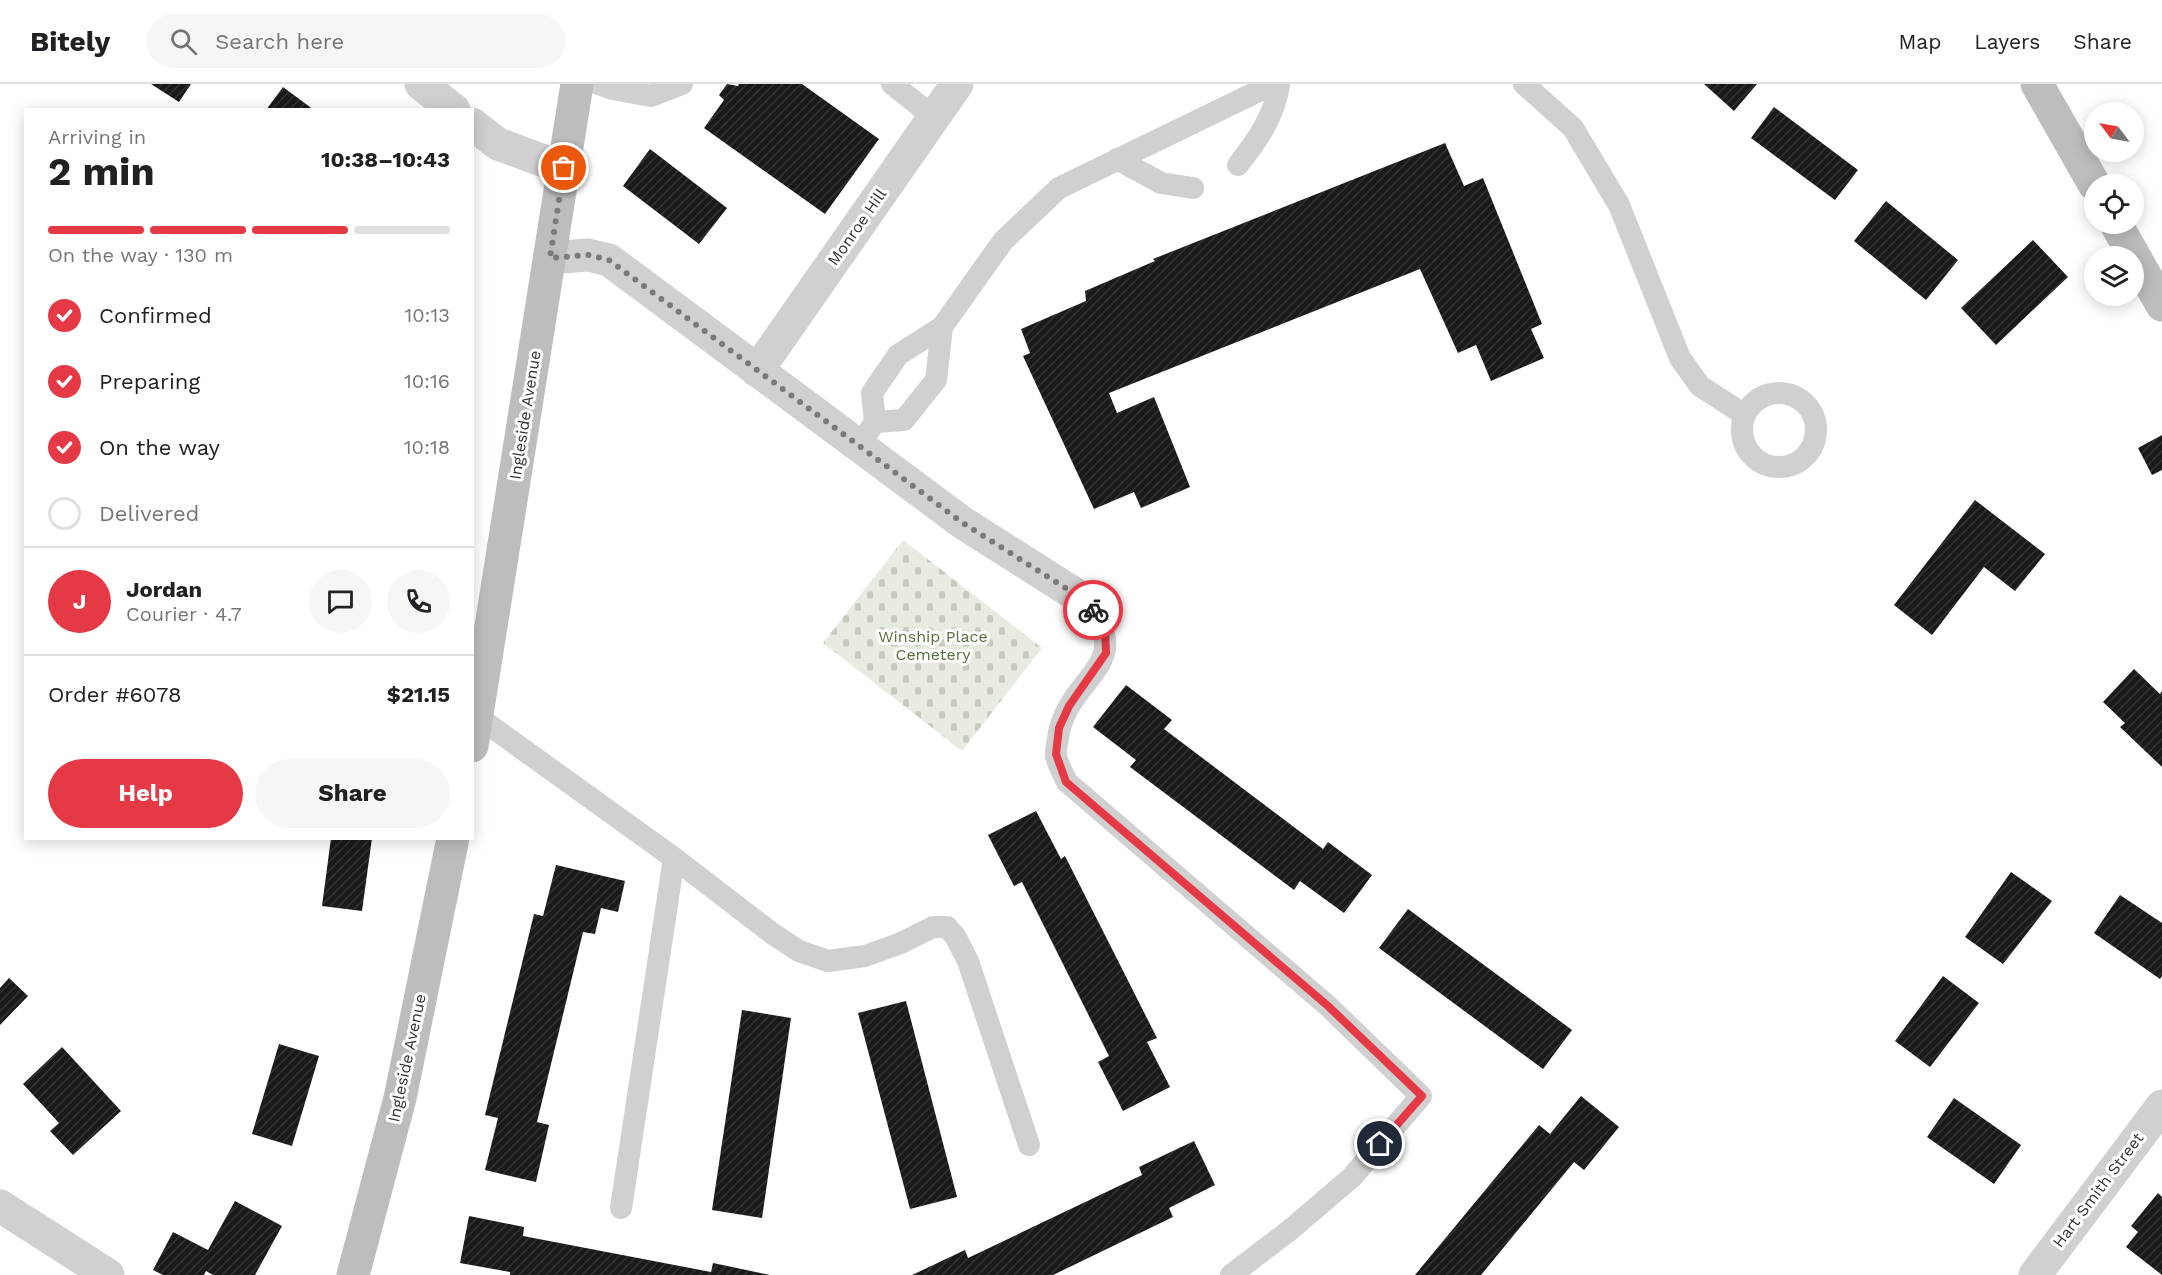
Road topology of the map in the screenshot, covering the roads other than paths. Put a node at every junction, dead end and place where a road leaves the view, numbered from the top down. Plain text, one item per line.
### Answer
1 (421, 84) edge
2 (577, 84) edge
3 (598, 84) edge
4 (682, 84) edge
5 (892, 84) edge
6 (957, 84) edge
7 (1273, 84) edge
8 (1279, 84) edge
9 (1524, 84) edge
10 (2037, 84) edge
11 (451, 108) edge
12 (934, 117) junction
13 (474, 126) edge
14 (1117, 159) junction
15 (1238, 165) dead end
16 (564, 168) junction
17 (2088, 174) edge
18 (1193, 188) dead end
19 (2122, 234) edge
20 (550, 258) junction
21 (2162, 305) edge
22 (942, 327) junction
23 (757, 371) junction
24 (1745, 415) dead end
25 (867, 434) junction
26 (1078, 596) joint
27 (475, 731) edge
28 (453, 840) edge
29 (674, 858) junction
30 (2162, 1106) edge
31 (1029, 1145) dead end
32 (0, 1206) edge
33 (621, 1208) dead end
34 (108, 1275) edge
35 (353, 1275) edge
36 (1231, 1275) edge
37 (2035, 1275) edge

1 - 11 street
2 - 16 street, Ingleside Avenue
3 - 4 lane
5 - 12 lane
6 - 12 street, Monroe Hill
7 - 14 lane
8 - 15 lane
9 - 24 lane
10 - 17 street
12 - 23 street, Monroe Hill
13 - 16 street
14 - 18 lane
14 - 22 lane
16 - 20 street, Ingleside Avenue
19 - 21 street
20 - 23 street
20 - 27 street, Ingleside Avenue
22 - 25 lane
22 - 25 lane
23 - 25 street
25 - 26 street
26 - 36 lane
27 - 29 lane
28 - 35 street, Ingleside Avenue
29 - 31 lane
29 - 33 lane
30 - 37 street, Hart Smith Street
32 - 34 street

